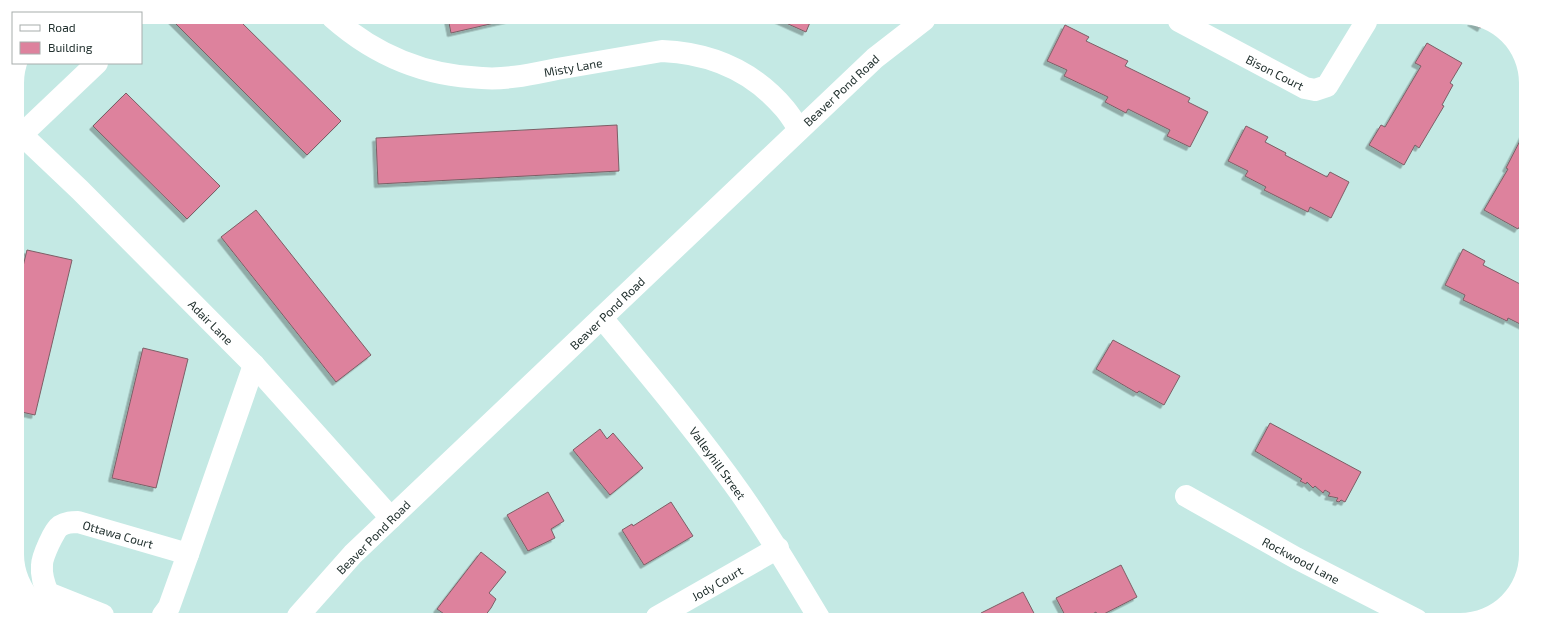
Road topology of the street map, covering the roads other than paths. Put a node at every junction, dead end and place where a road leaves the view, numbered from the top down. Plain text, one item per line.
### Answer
1 (340, 24) edge
2 (919, 24) edge
3 (1185, 24) edge
4 (1365, 24) edge
5 (96, 64) edge
6 (799, 130) junction
7 (24, 133) edge
8 (24, 141) edge
9 (602, 318) junction
10 (254, 365) junction
11 (1186, 496) dead end
12 (391, 518) junction
13 (778, 548) junction
14 (188, 554) junction
15 (98, 613) edge
16 (164, 613) edge
17 (301, 613) edge
18 (664, 613) edge
19 (816, 613) edge
20 (1403, 613) edge

1 - 6 street, Misty Lane
2 - 6 street, Beaver Pond Road
3 - 4 street, Bison Court
5 - 7 street
6 - 9 street, Beaver Pond Road
8 - 10 street, Adair Lane
9 - 12 street, Beaver Pond Road
9 - 13 street, Valleyhill Street
10 - 12 street, Adair Lane
10 - 14 street
11 - 20 street, Rockwood Lane
12 - 17 street, Beaver Pond Road
13 - 18 street, Jody Court
13 - 19 street, Valleyhill Street
14 - 15 street, Ottawa Court
14 - 16 street

